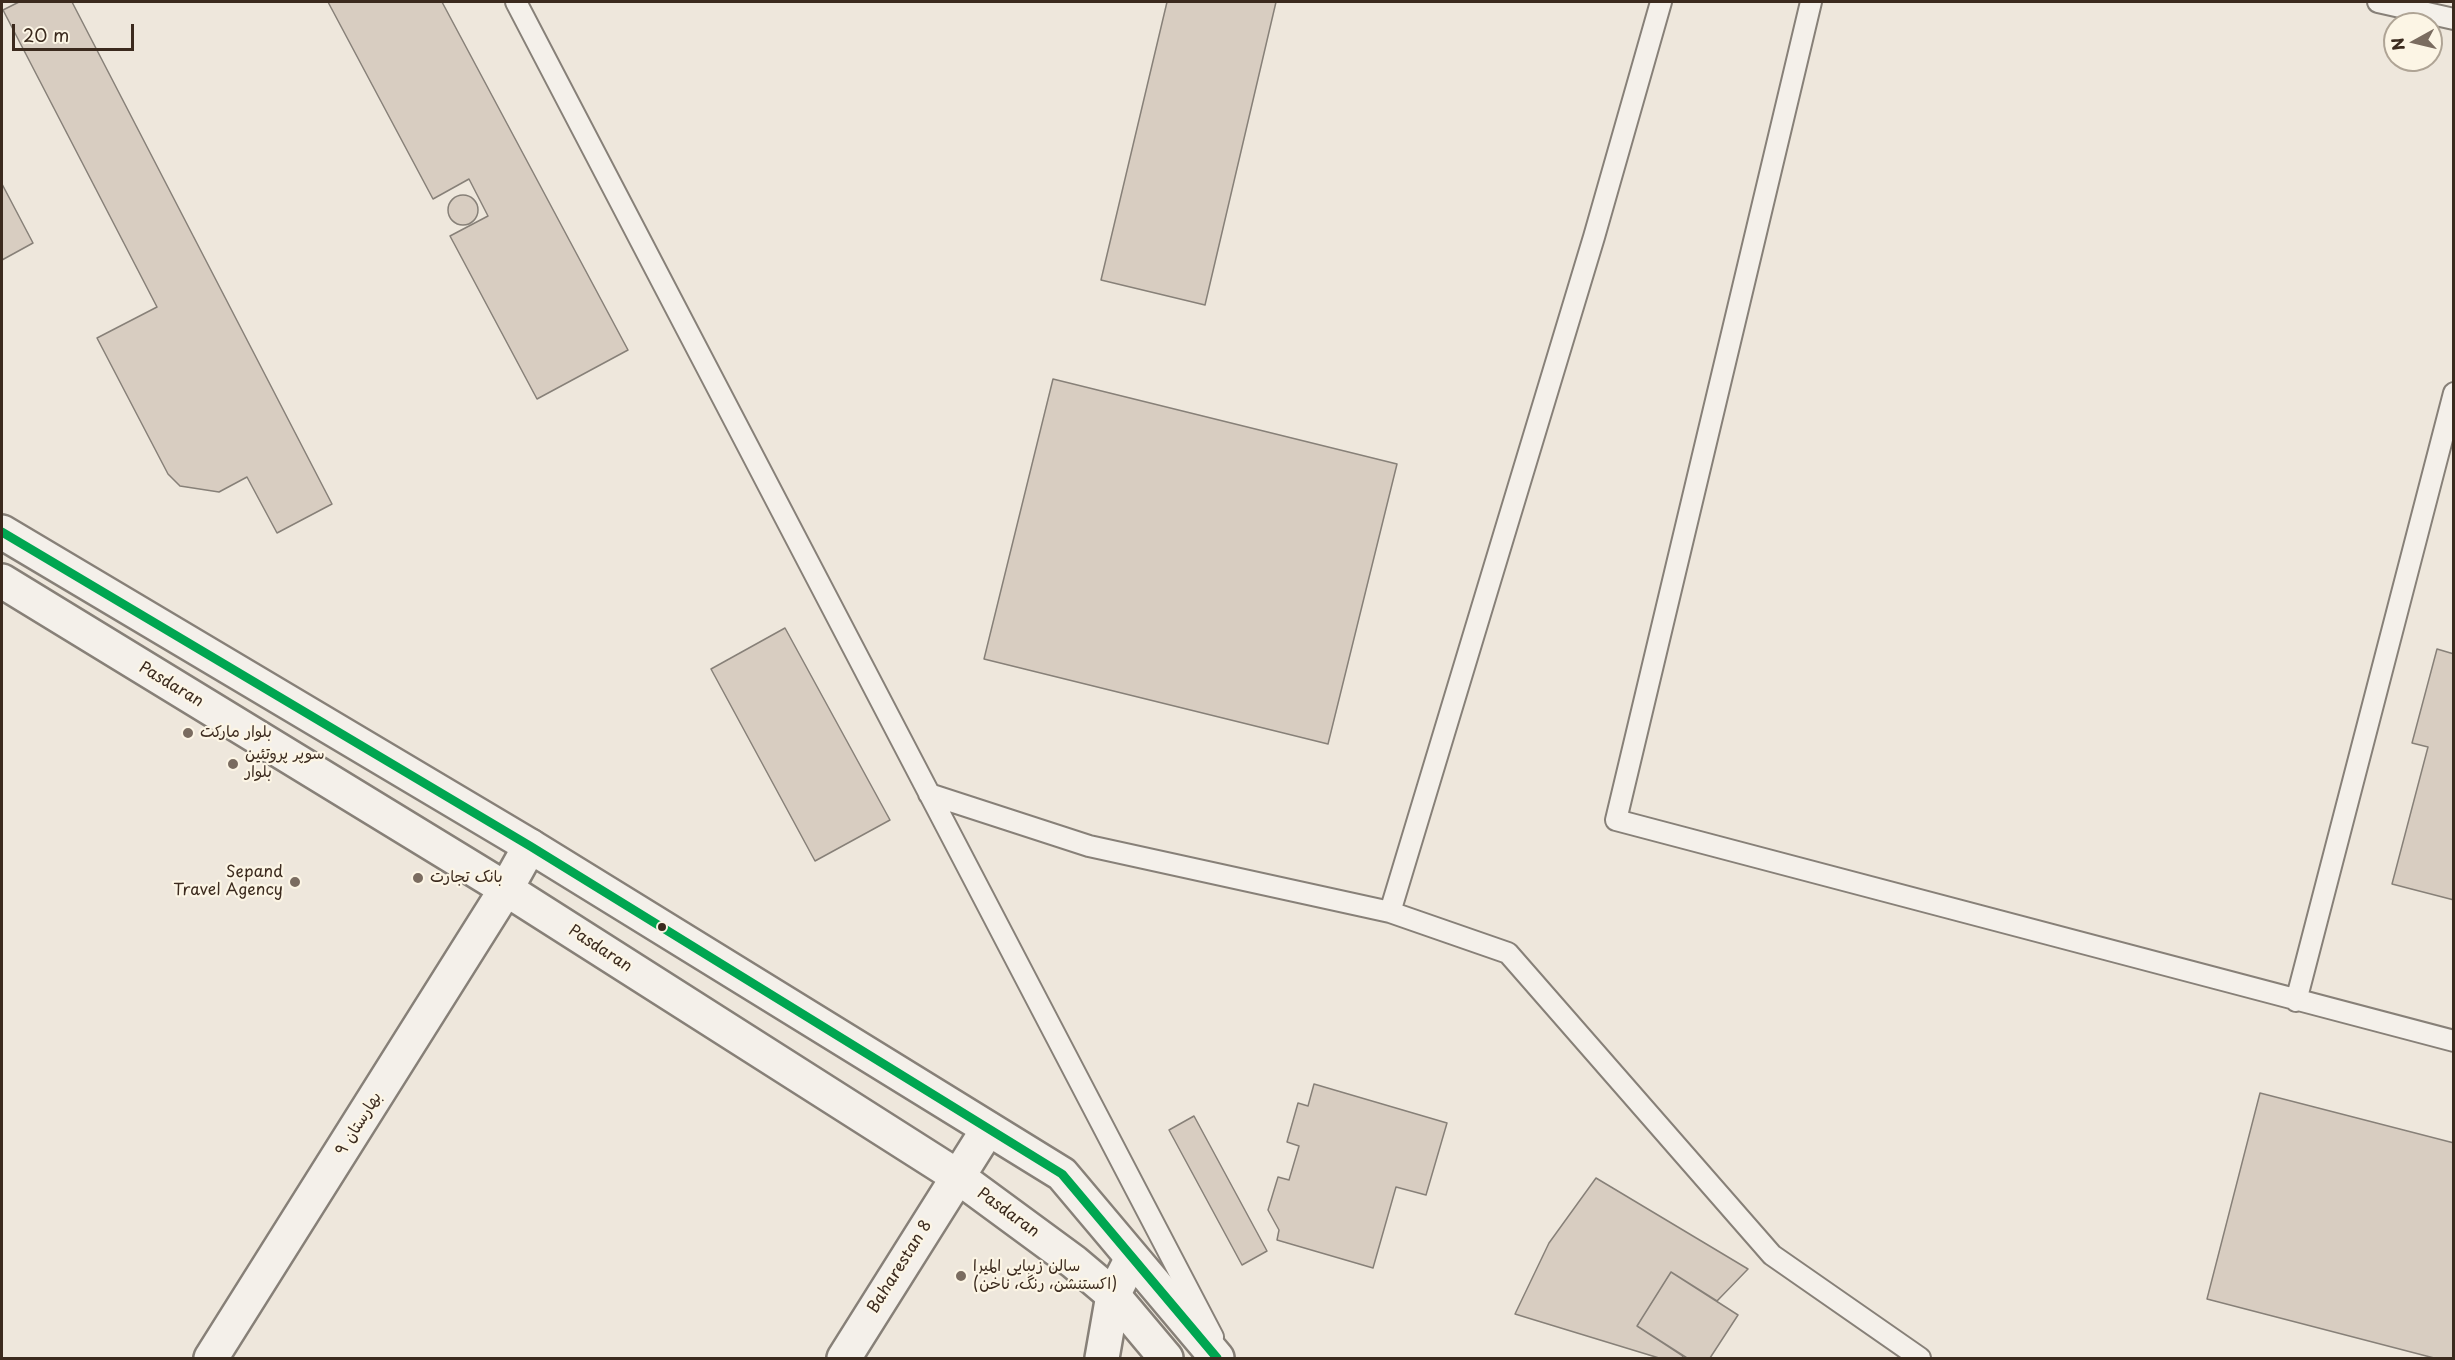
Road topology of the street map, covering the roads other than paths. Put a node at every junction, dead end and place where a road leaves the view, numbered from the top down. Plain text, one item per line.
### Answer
1 (516, 2) edge
2 (1661, 2) edge
3 (1811, 2) edge
4 (2378, 2) edge
5 (2454, 20) edge
6 (2454, 393) edge
7 (2, 532) edge
8 (2, 581) edge
9 (929, 794) junction
10 (530, 846) junction
11 (506, 889) junction
12 (1390, 912) junction
13 (2296, 1001) junction
14 (2454, 1041) edge
15 (988, 1129) junction
16 (957, 1176) junction
17 (1132, 1258) junction
18 (1113, 1294) junction
19 (211, 1359) edge
20 (844, 1359) edge
21 (1102, 1359) edge
22 (1166, 1359) edge
23 (1216, 1359) edge
24 (1224, 1359) edge
25 (1920, 1359) edge

1 - 9 lane
2 - 12 lane
3 - 13 lane
4 - 5 lane
6 - 13 lane
7 - 10 main road
8 - 11 main road, Pasdaran
9 - 12 lane
9 - 24 lane
10 - 11 main road, بهارستان ٩
10 - 15 main road
11 - 16 main road, Pasdaran
11 - 19 main road, بهارستان ٩
12 - 25 lane
13 - 14 lane
15 - 16 main road, Baharestan 8
15 - 17 main road
16 - 18 main road, Pasdaran
16 - 20 main road, Baharestan 8
17 - 18 main road
17 - 23 main road
18 - 21 main road
18 - 22 main road, Pasdaran

